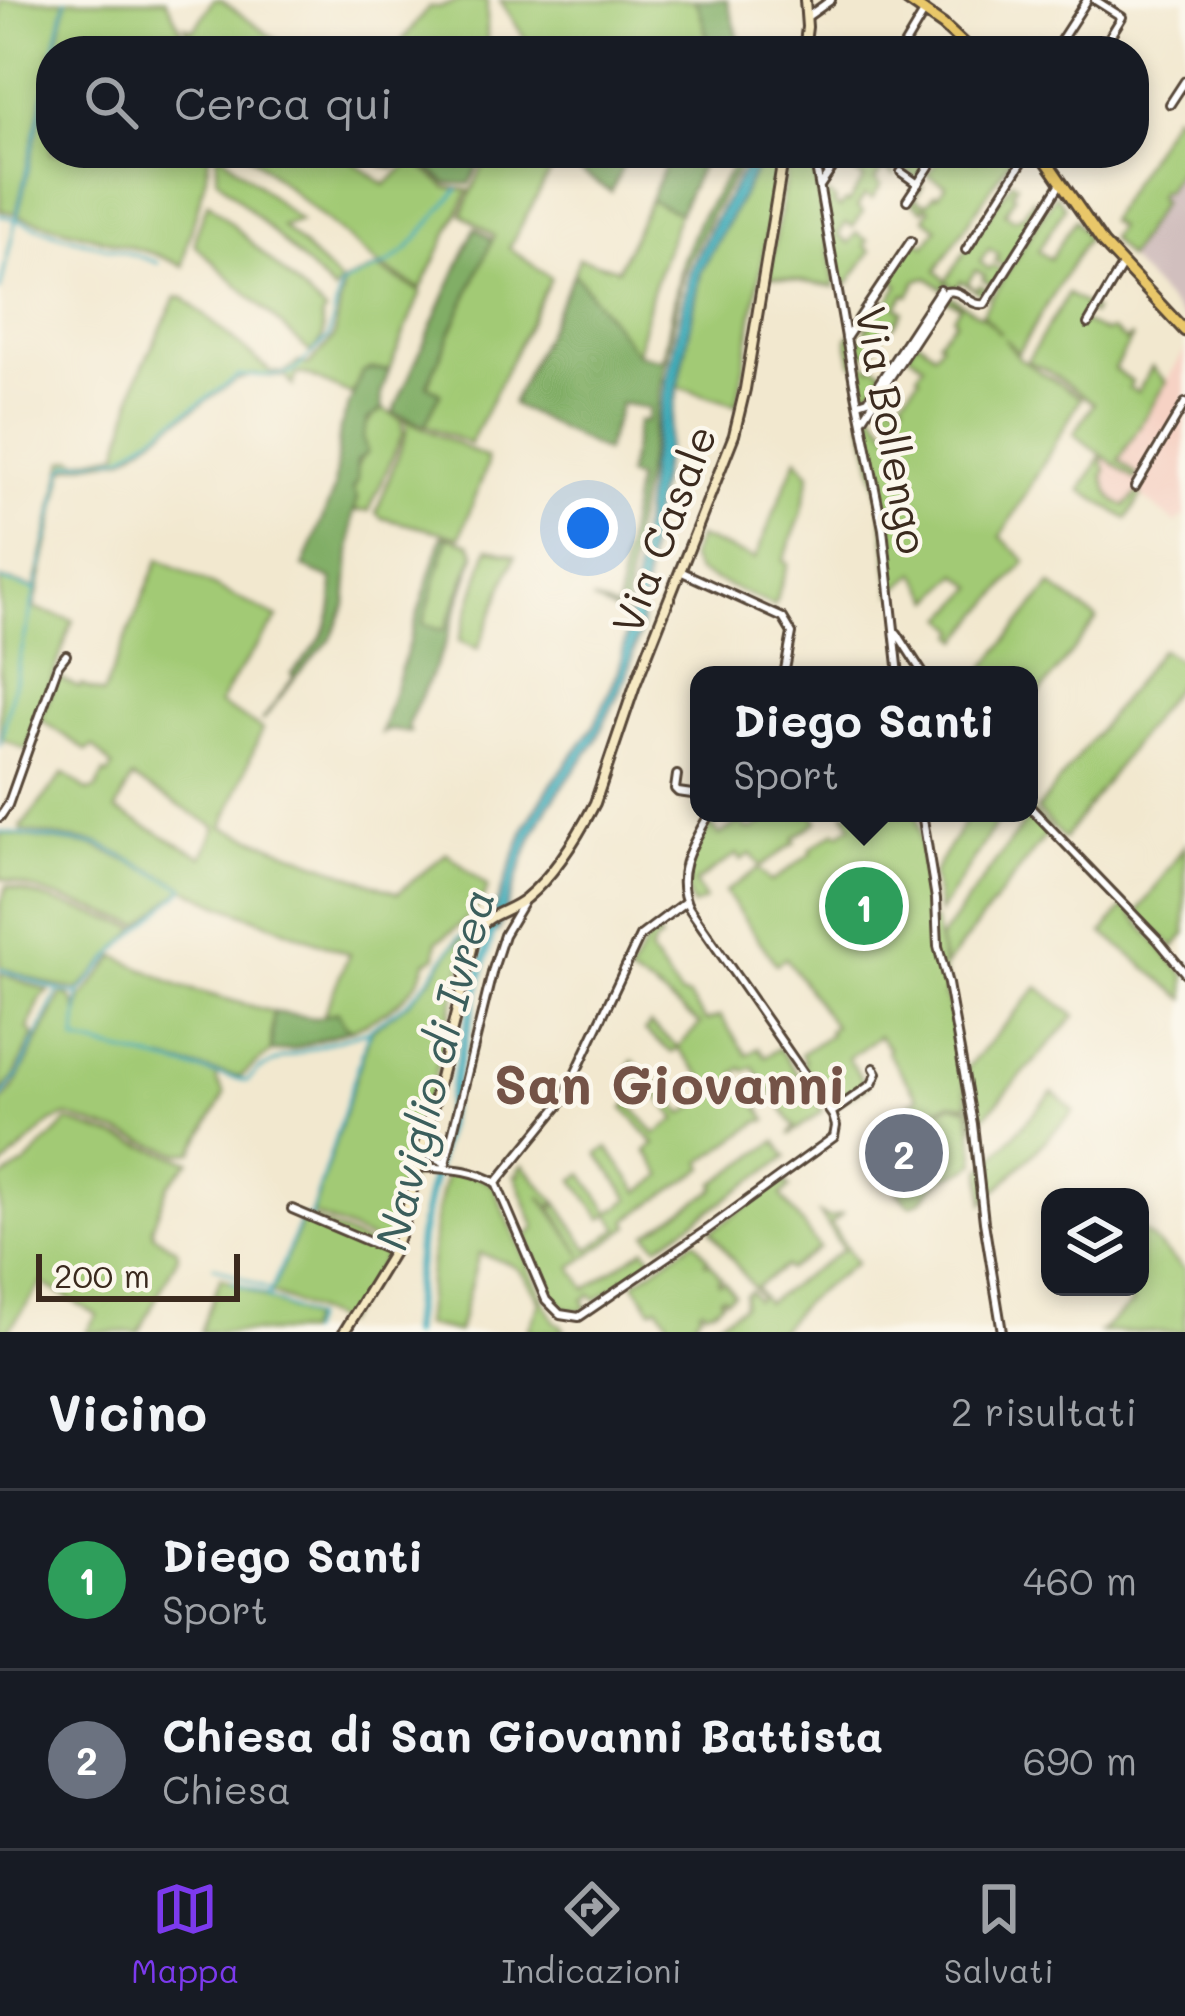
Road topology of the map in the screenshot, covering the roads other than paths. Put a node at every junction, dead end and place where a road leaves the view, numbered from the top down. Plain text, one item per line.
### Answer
1 (805, 0) edge
2 (831, 0) edge
3 (907, 0) edge
4 (1091, 0) edge
5 (925, 11) junction
6 (807, 17) junction
7 (805, 36) edge
8 (910, 36) edge
9 (954, 36) edge
10 (1065, 36) edge
11 (1110, 36) edge
12 (1185, 81) edge
13 (1170, 104) dead end
14 (782, 168) edge
15 (815, 168) edge
16 (835, 168) edge
17 (926, 168) edge
18 (1018, 168) edge
19 (1051, 168) edge
20 (901, 172) dead end
21 (1061, 183) junction
22 (914, 184) junction
23 (820, 187) junction
24 (908, 200) dead end
25 (911, 241) dead end
26 (966, 250) dead end
27 (1122, 266) junction
28 (940, 290) dead end
29 (1088, 324) dead end
30 (1185, 331) edge
31 (846, 339) junction
32 (1185, 403) edge
33 (858, 404) junction
34 (862, 420) junction
35 (1135, 487) dead end
36 (680, 572) junction
37 (894, 629) junction
38 (66, 655) dead end
39 (786, 666) edge
40 (898, 666) edge
41 (918, 666) edge
42 (677, 776) dead end
43 (690, 794) edge
44 (1038, 815) edge
45 (0, 817) edge
46 (706, 822) edge
47 (923, 822) edge
48 (525, 899) junction
49 (685, 902) junction
50 (1185, 973) edge
51 (874, 1068) dead end
52 (831, 1113) junction
53 (427, 1154) junction
54 (448, 1166) junction
55 (423, 1167) junction
56 (496, 1183) junction
57 (292, 1209) dead end
58 (393, 1252) junction
59 (345, 1330) edge
60 (1001, 1332) edge

1 - 6 main road
2 - 6 street
3 - 5 main road
4 - 10 street
4 - 11 street
5 - 8 street
5 - 9 main road
6 - 7 main road
12 - 13 street
14 - 36 main road, Via Casale
15 - 23 street
16 - 23 street
17 - 22 street
18 - 26 street
19 - 21 main road
20 - 22 street
21 - 27 main road
21 - 34 street
22 - 24 street
23 - 31 street, Via Bollengo
25 - 31 street
27 - 29 street
27 - 30 main road
28 - 33 street
31 - 33 street, Via Bollengo
32 - 35 street
33 - 34 street, Via Bollengo
34 - 37 street, Via Bollengo
36 - 39 street
36 - 48 main road, Via Casale
37 - 40 street
37 - 41 street, Via Bollengo
38 - 45 street
42 - 43 street
44 - 50 street
46 - 49 street
47 - 60 street
48 - 53 main road, Via Casale
48 - 54 street, Via Casale
49 - 52 street
49 - 56 street
51 - 52 street
52 - 56 street
53 - 54 street
53 - 55 main road
54 - 55 street
54 - 56 street
55 - 58 main road
57 - 58 street
58 - 59 main road

